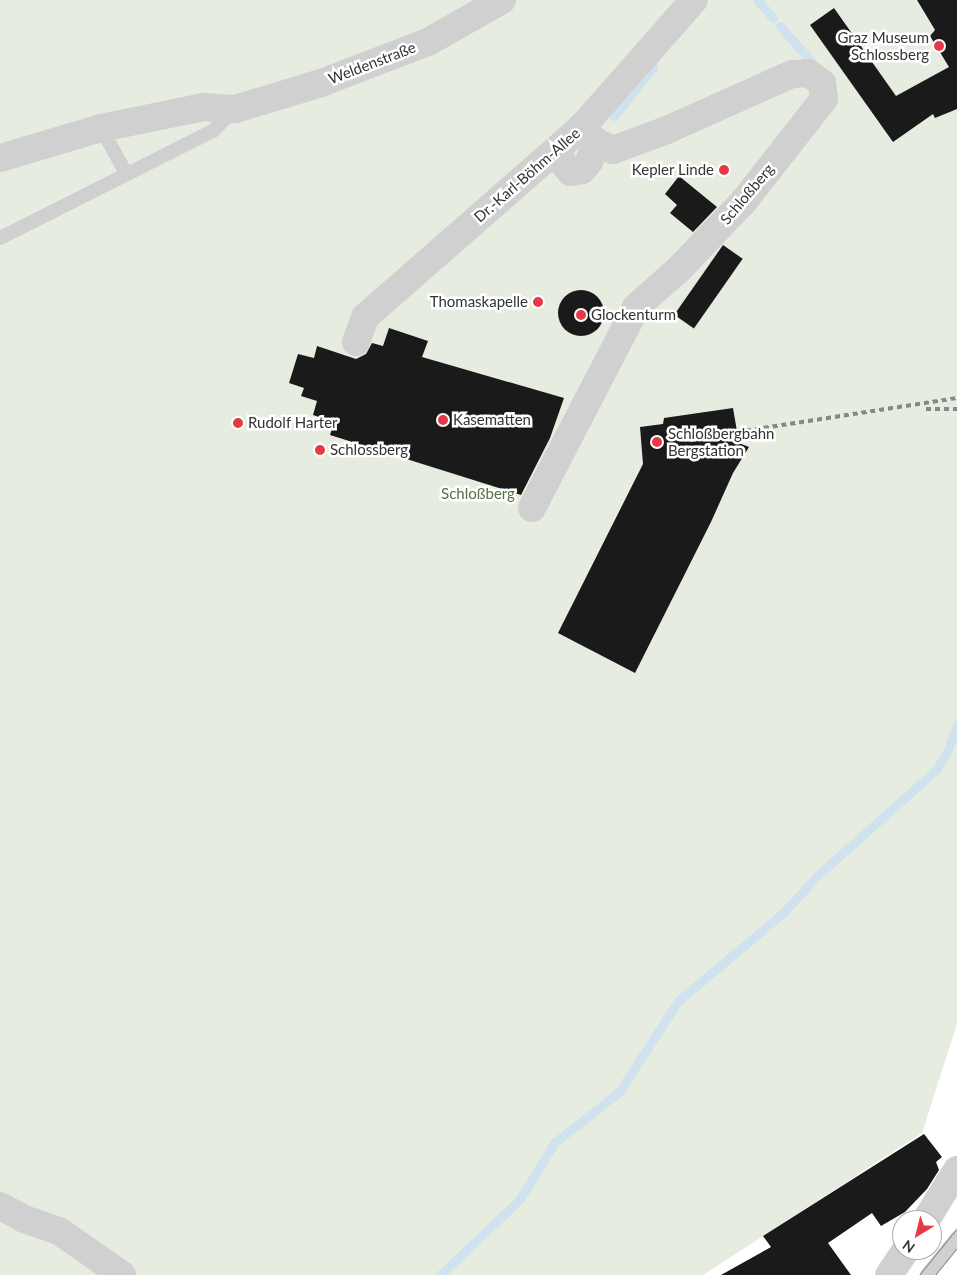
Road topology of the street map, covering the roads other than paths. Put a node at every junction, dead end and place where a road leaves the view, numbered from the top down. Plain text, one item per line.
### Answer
1 (502, 0) edge
2 (694, 0) edge
3 (235, 110) junction
4 (101, 128) junction
5 (589, 134) junction
6 (0, 158) edge
7 (126, 173) junction
8 (0, 238) edge
9 (356, 342) dead end
10 (532, 508) dead end
11 (957, 1170) edge
12 (0, 1206) edge
13 (932, 1210) edge
14 (957, 1238) edge
15 (899, 1260) edge
16 (122, 1275) edge
17 (889, 1275) edge
18 (927, 1275) edge

1 - 3 street, Weldenstraße
2 - 5 street, Dr.-Karl-Böhm-Allee
3 - 4 street, Weldenstraße
3 - 7 lane, Weldenstraße
4 - 6 street, Weldenstraße
4 - 7 lane
5 - 9 street, Dr.-Karl-Böhm-Allee
5 - 10 street, Schloßberg
7 - 8 lane, Weldenstraße
11 - 13 street
12 - 16 street
14 - 18 lane
15 - 17 street

